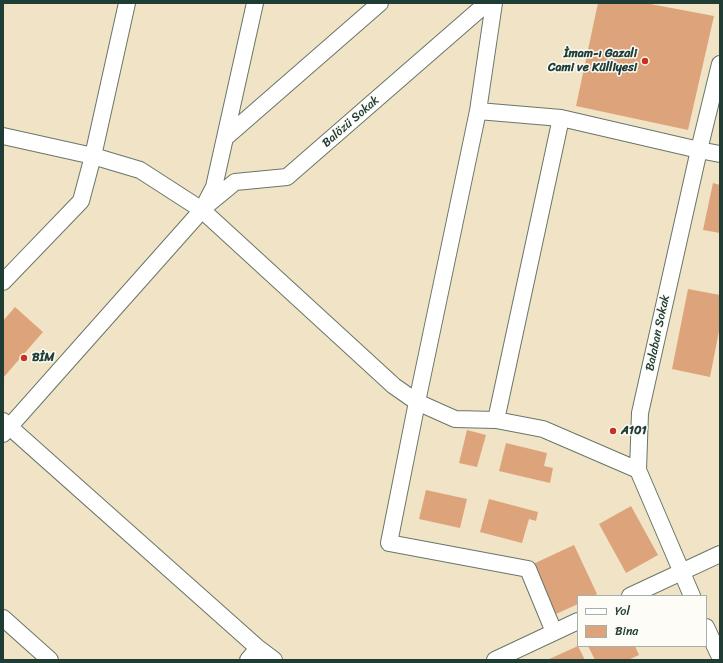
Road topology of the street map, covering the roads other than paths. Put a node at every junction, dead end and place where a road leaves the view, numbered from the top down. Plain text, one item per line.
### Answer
1 (127, 3) edge
2 (255, 3) edge
3 (380, 3) edge
4 (487, 3) edge
5 (494, 3) edge
6 (720, 64) edge
7 (478, 111) junction
8 (561, 118) junction
9 (3, 136) edge
10 (225, 138) junction
11 (699, 150) junction
12 (720, 154) edge
13 (93, 156) junction
14 (202, 210) junction
15 (3, 282) edge
16 (416, 402) junction
17 (496, 420) junction
18 (5, 427) edge
19 (638, 470) junction
20 (720, 554) edge
21 (681, 572) junction
22 (632, 595) edge
23 (692, 595) edge
24 (3, 618) edge
25 (577, 621) edge
26 (707, 629) edge
27 (554, 632) junction
28 (253, 654) edge
29 (720, 658) edge
30 (50, 660) edge
31 (274, 660) edge
32 (496, 660) edge

1 - 13 street
2 - 10 street
3 - 10 street
4 - 14 street, Balözü Sokak
5 - 7 street
6 - 11 street, Balaban Sokak
7 - 8 street
7 - 16 street
8 - 11 street
8 - 17 street
9 - 13 street
10 - 14 street
11 - 12 street
11 - 19 street, Balaban Sokak
13 - 14 street
13 - 15 street
14 - 16 street
14 - 18 street
16 - 17 street
16 - 27 street
17 - 19 street
18 - 28 street
19 - 21 street, Balaban Sokak
20 - 21 street
21 - 22 street
21 - 23 street, Balaban Sokak
24 - 30 street
25 - 27 street
26 - 29 street
27 - 32 street
28 - 31 street

